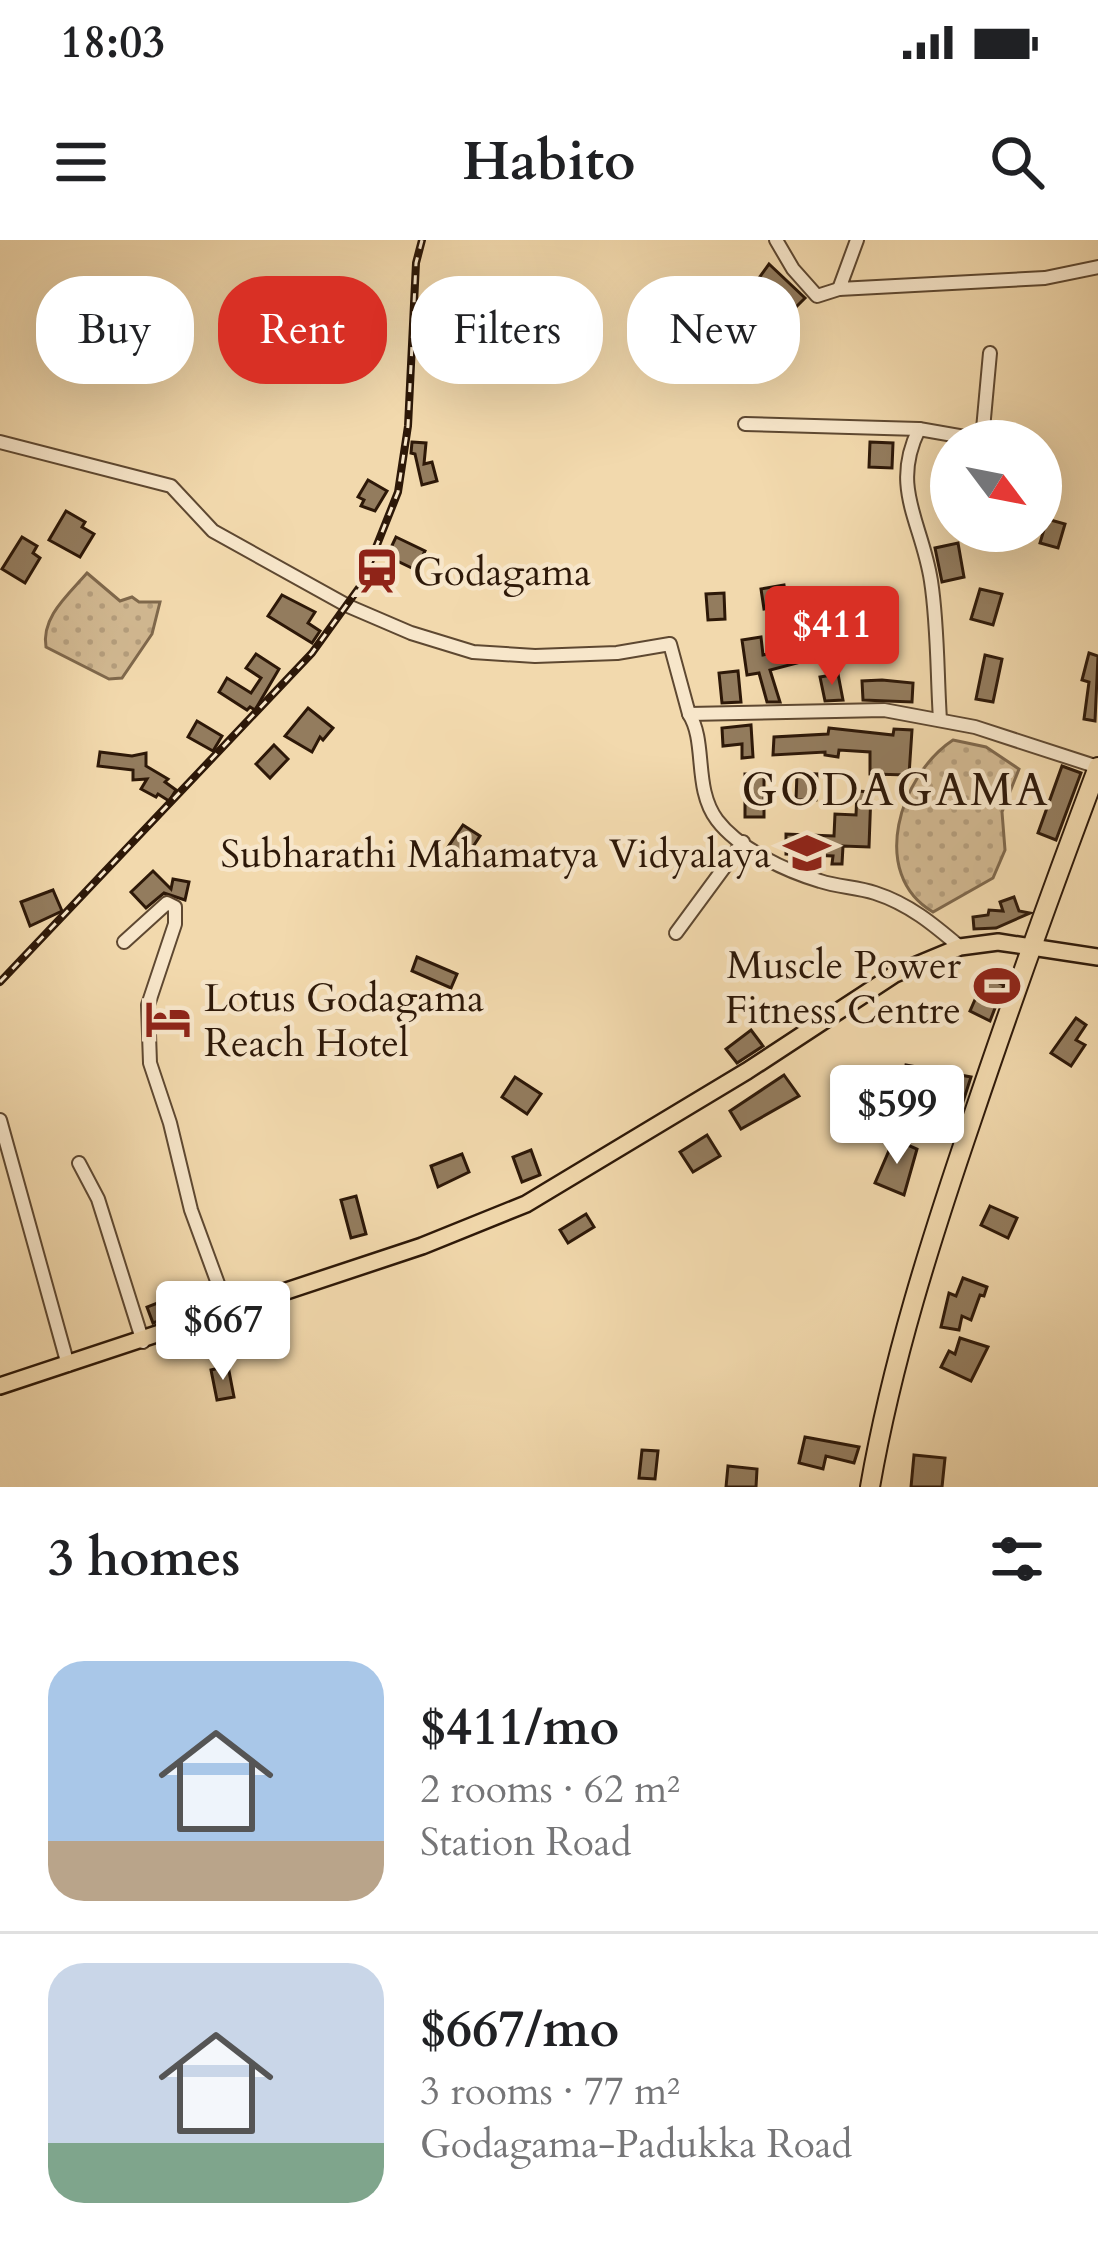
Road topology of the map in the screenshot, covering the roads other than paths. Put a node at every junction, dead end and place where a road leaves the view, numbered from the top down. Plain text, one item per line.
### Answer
1 (776, 240) edge
2 (857, 240) edge
3 (1098, 267) edge
4 (839, 289) junction
5 (990, 353) dead end
6 (745, 424) dead end
7 (920, 429) junction
8 (0, 442) edge
9 (689, 713) junction
10 (940, 720) junction
11 (1098, 767) edge
12 (743, 842) junction
13 (676, 933) dead end
14 (124, 942) dead end
15 (960, 947) junction
16 (1030, 947) junction
17 (1098, 957) edge
18 (0, 1120) edge
19 (80, 1163) dead end
20 (228, 1311) junction
21 (142, 1342) junction
22 (68, 1365) junction
23 (0, 1386) edge
24 (870, 1487) edge

1 - 4 street
2 - 4 street
3 - 4 street
5 - 7 street
6 - 7 street
7 - 10 street
8 - 9 street
9 - 10 street
9 - 12 street
10 - 11 street
11 - 16 highway
12 - 13 street
12 - 15 street
14 - 20 street
15 - 16 main road
15 - 20 main road
16 - 17 main road
16 - 24 highway
18 - 22 street
19 - 21 street
20 - 21 main road
21 - 22 main road
22 - 23 main road

